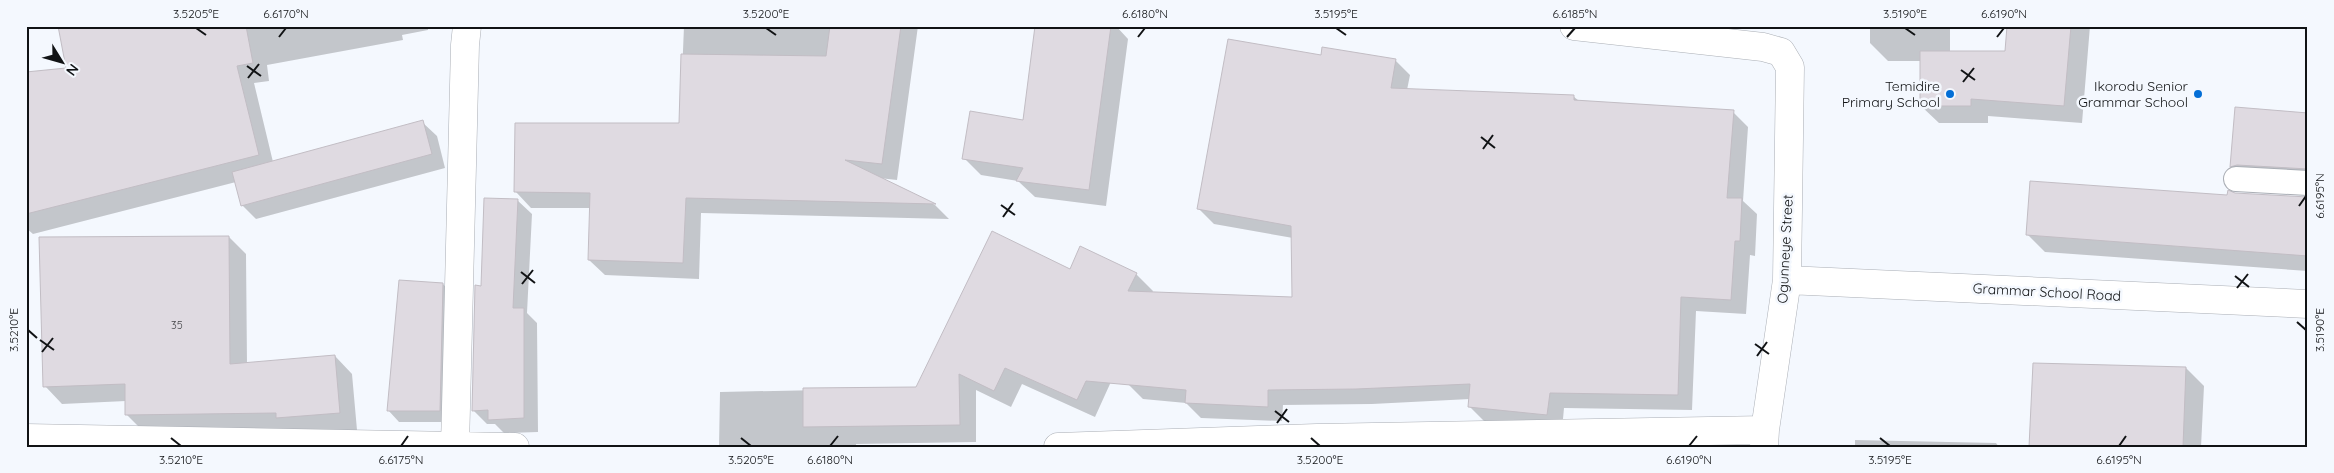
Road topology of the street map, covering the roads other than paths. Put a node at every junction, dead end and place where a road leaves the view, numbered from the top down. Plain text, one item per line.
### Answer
1 (467, 26) edge
2 (1574, 26) edge
3 (2236, 179) dead end
4 (2308, 183) edge
5 (1787, 280) junction
6 (2308, 304) edge
7 (26, 438) edge
8 (1765, 438) edge
9 (1317, 443) edge
10 (455, 446) edge
11 (515, 447) edge
12 (1058, 447) edge

1 - 10 street
2 - 5 street, Ogunneye Street
3 - 4 lane
5 - 6 street, Grammar School Road
5 - 8 street, Ogunneye Street
7 - 10 street
8 - 9 street
9 - 12 street
10 - 11 street

